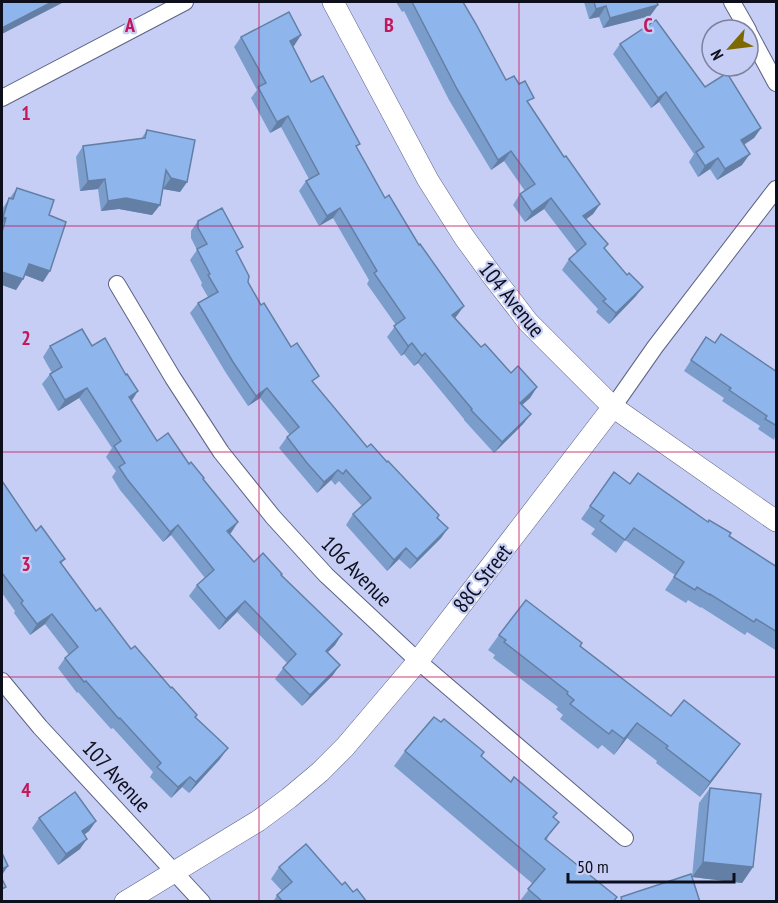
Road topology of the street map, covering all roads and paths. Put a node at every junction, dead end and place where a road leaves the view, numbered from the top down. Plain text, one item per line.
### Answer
1 (185, 2) edge
2 (333, 2) edge
3 (732, 2) edge
4 (741, 18) edge
5 (760, 52) edge
6 (777, 83) edge
7 (2, 98) edge
8 (777, 189) edge
9 (117, 284) dead end
10 (613, 407) junction
11 (777, 521) edge
12 (418, 661) junction
13 (2, 681) edge
14 (625, 838) dead end
15 (175, 871) junction
16 (125, 902) edge
17 (202, 902) edge

1 - 7 street
2 - 10 street, 104 Avenue
3 - 4 street
5 - 6 street
8 - 10 street, 88C Street
9 - 12 street, 106 Avenue
10 - 11 street, 104 Avenue
10 - 12 street, 88C Street
12 - 14 street, 106 Avenue
12 - 15 street, 88C Street
13 - 15 street, 107 Avenue
15 - 16 street, 88C Street
15 - 17 street, 107 Avenue

